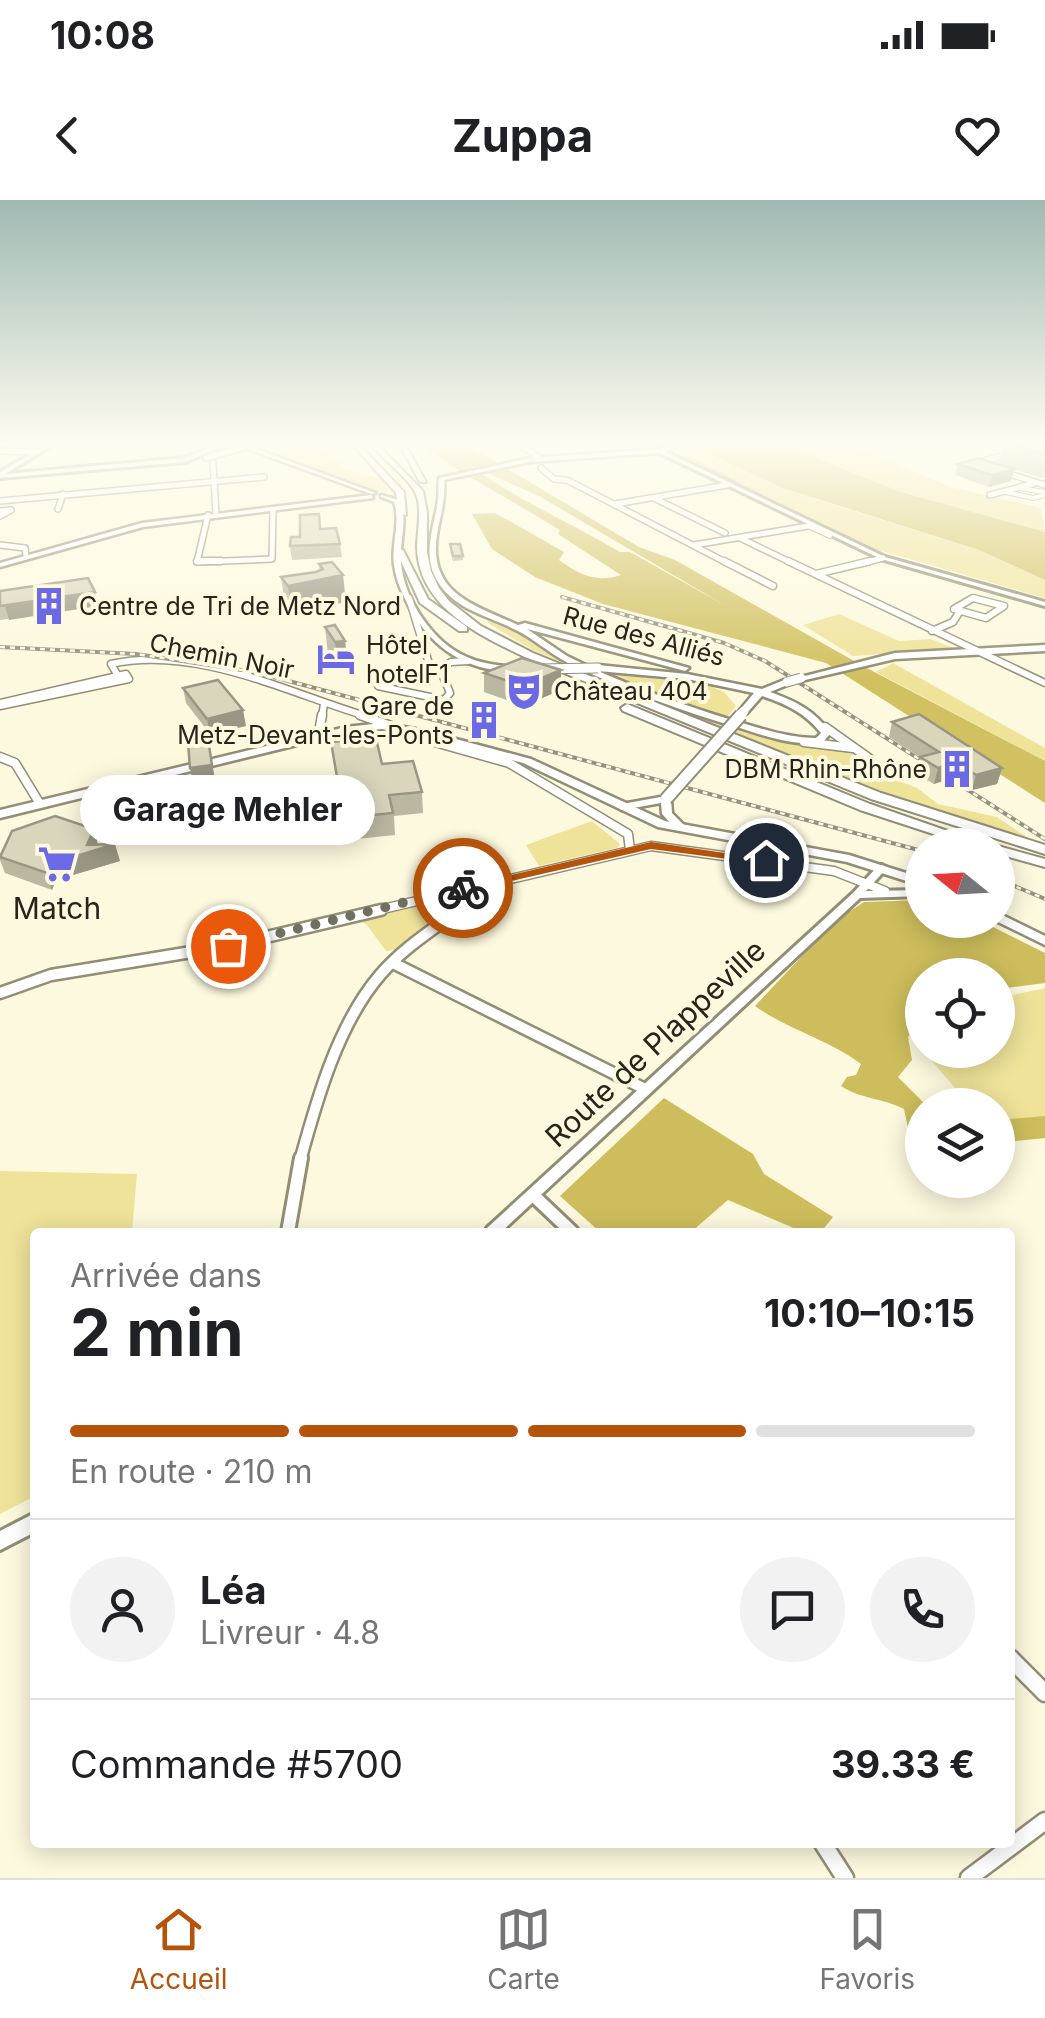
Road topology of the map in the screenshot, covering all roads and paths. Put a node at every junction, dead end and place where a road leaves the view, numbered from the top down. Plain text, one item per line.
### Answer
1 (175, 520) edge
2 (210, 520) edge
3 (273, 520) edge
4 (402, 520) edge
5 (411, 520) edge
6 (421, 520) edge
7 (432, 520) edge
8 (438, 520) edge
9 (646, 520) edge
10 (699, 520) edge
11 (797, 520) edge
12 (808, 526) junction
13 (725, 533) dead end
14 (830, 536) joint
15 (740, 538) junction
16 (0, 545) edge
17 (694, 545) junction
18 (432, 546) junction
19 (398, 550) junction
20 (26, 556) junction
21 (882, 558) junction
22 (0, 565) edge
23 (815, 574) junction
24 (773, 586) dead end
25 (1018, 596) junction
26 (409, 597) junction
27 (455, 598) junction
28 (1045, 604) edge
29 (1004, 606) junction
30 (960, 610) junction
31 (495, 618) junction
32 (463, 629) junction
33 (931, 631) junction
34 (531, 634) junction
35 (1045, 648) edge
36 (978, 652) junction
37 (468, 661) junction
38 (552, 664) junction
39 (598, 668) junction
40 (786, 682) junction
41 (1045, 683) edge
42 (722, 684) junction
43 (764, 690) junction
44 (324, 704) junction
45 (0, 705) edge
46 (795, 707) junction
47 (349, 711) junction
48 (744, 711) junction
49 (825, 727) junction
50 (375, 728) junction
51 (397, 729) junction
52 (318, 738) junction
53 (804, 742) junction
54 (854, 748) junction
55 (0, 757) edge
56 (870, 760) dead end
57 (666, 799) junction
58 (40, 804) junction
59 (622, 807) junction
60 (0, 814) edge
61 (646, 818) junction
62 (680, 828) junction
63 (929, 828) edge
64 (1037, 848) edge
65 (630, 850) junction
66 (1015, 855) edge
67 (1045, 863) edge
68 (882, 868) junction
69 (905, 876) edge
70 (905, 877) edge
71 (868, 881) junction
72 (473, 886) junction
73 (885, 891) junction
74 (905, 892) edge
75 (857, 895) junction
76 (1015, 926) edge
77 (1045, 941) edge
78 (393, 963) junction
79 (0, 993) edge
80 (646, 1089) junction
81 (532, 1195) junction
82 (288, 1228) edge
83 (496, 1228) edge
84 (568, 1228) edge
85 (30, 1525) edge
86 (0, 1541) edge
87 (1015, 1663) edge
88 (1045, 1693) edge
89 (1045, 1821) edge
90 (1015, 1844) edge
91 (826, 1848) edge
92 (1009, 1848) edge
93 (845, 1878) edge
94 (969, 1878) edge

1 - 20 main road
2 - 3 street
4 - 19 main road
5 - 32 highway
6 - 38 highway
7 - 18 highway
8 - 18 main road
9 - 17 street
10 - 13 street
11 - 12 street
12 - 14 street
12 - 15 street
14 - 21 street
15 - 17 street
15 - 23 street
16 - 20 street
17 - 24 street
18 - 27 main road
19 - 26 main road
19 - 32 highway
20 - 22 main road
21 - 23 street
21 - 25 street
23 - 33 street
25 - 28 street
25 - 29 street
26 - 37 main road
26 - 37 street
27 - 31 main road, Rue des Alliés
27 - 38 highway
29 - 30 street
29 - 30 street
30 - 33 street
31 - 34 main road, Rue des Alliés
31 - 40 main road, Rue des Alliés
32 - 63 highway
33 - 36 street
34 - 39 main road
34 - 53 main road, Rue des Alliés
35 - 36 main road
36 - 40 main road, bridge
36 - 41 street
37 - 39 main road, bridge
38 - 64 highway
39 - 42 main road
40 - 43 main road
42 - 43 main road
42 - 48 main road
43 - 46 main road
43 - 48 main road
44 - 45 street, Chemin Noir
44 - 47 street, Chemin Noir
44 - 52 street, Chemin Noir
46 - 48 main road
46 - 49 main road
47 - 50 street, Chemin Noir
47 - 51 street, Chemin Noir
48 - 57 main road, bridge
49 - 53 main road
49 - 54 street
50 - 51 main road
50 - 52 main road
51 - 59 main road
51 - 65 street, Chemin Noir
52 - 58 main road
53 - 54 street
54 - 56 street
55 - 58 street
57 - 59 main road
57 - 61 main road
57 - 62 main road
58 - 60 main road
59 - 61 main road
61 - 62 main road
62 - 68 main road
65 - 71 street
65 - 72 street
66 - 67 highway
68 - 69 main road
68 - 71 street, Route de Plappeville
70 - 73 street
71 - 73 street
71 - 75 street, Route de Plappeville
72 - 78 street
72 - 79 street
73 - 74 street
73 - 75 street
75 - 80 street, Route de Plappeville
76 - 77 main road
78 - 80 street
78 - 82 street
80 - 81 street, Route de Plappeville
81 - 83 street, Route de Plappeville
81 - 84 street
85 - 86 street
87 - 88 street
89 - 90 street
91 - 93 street
92 - 94 street

